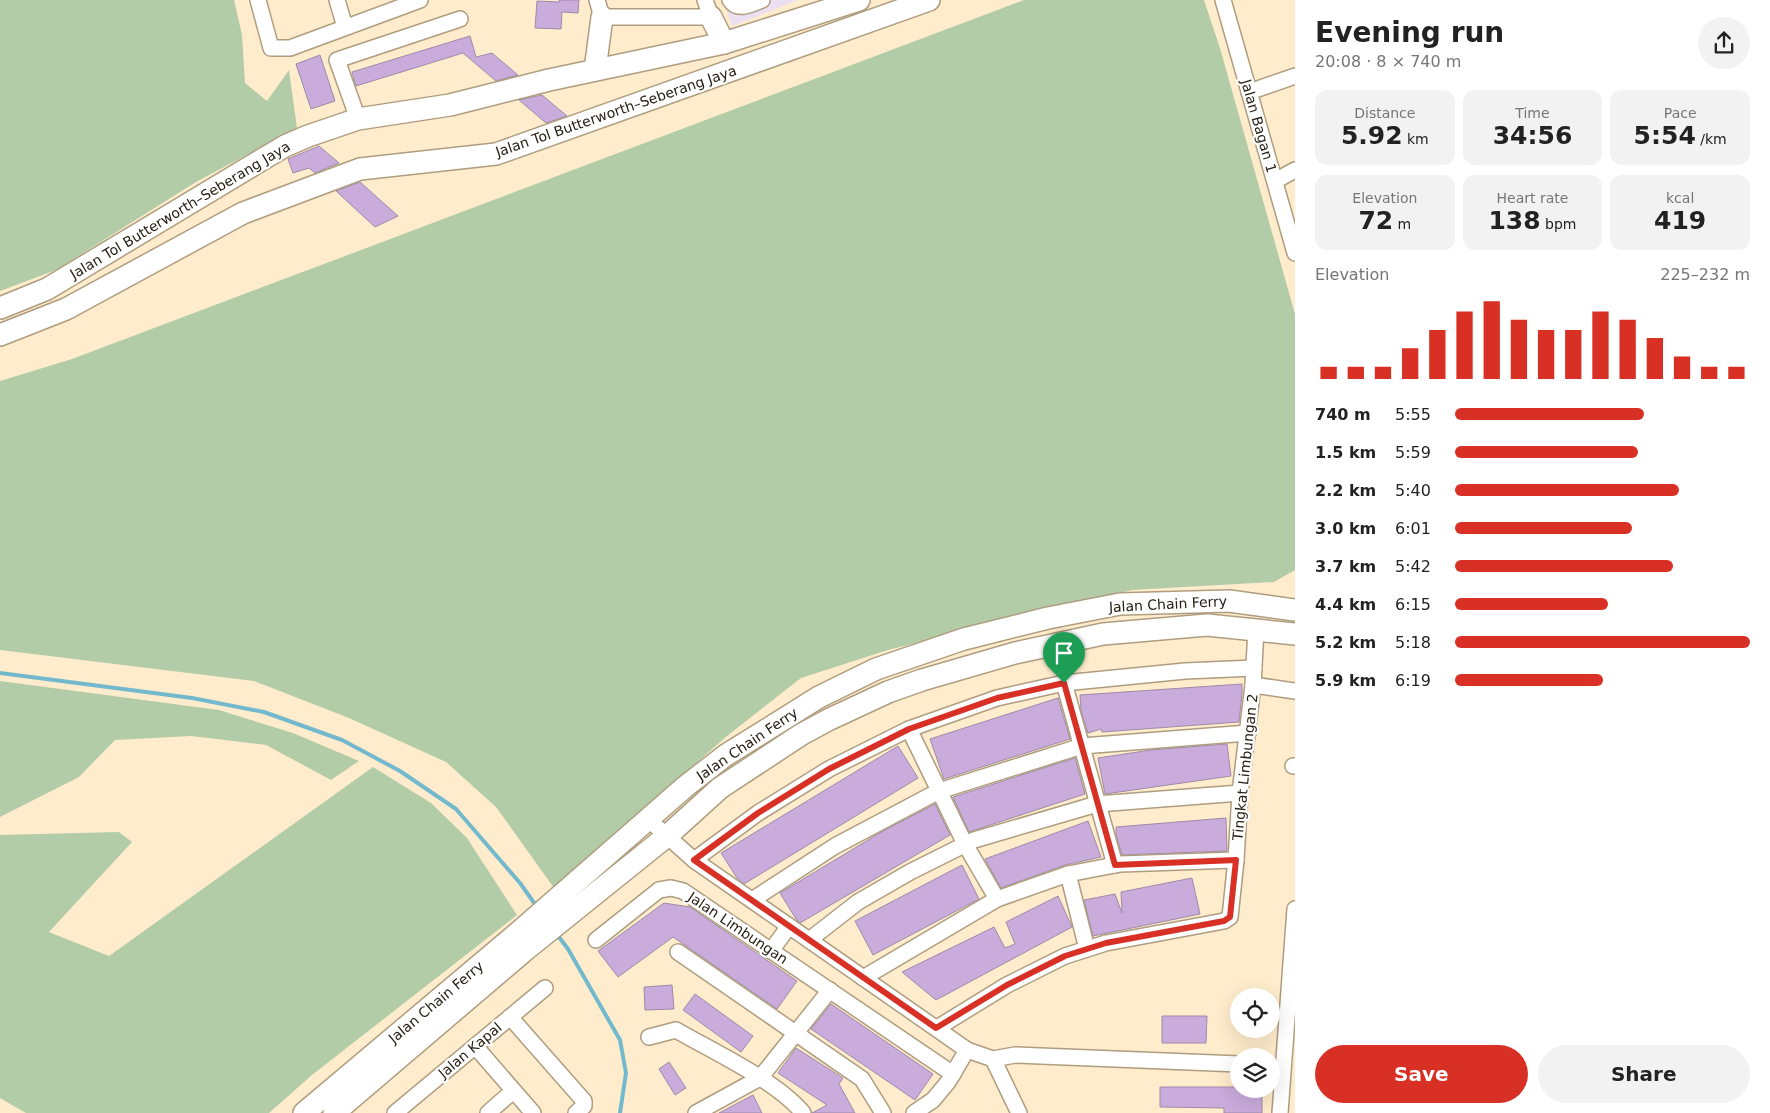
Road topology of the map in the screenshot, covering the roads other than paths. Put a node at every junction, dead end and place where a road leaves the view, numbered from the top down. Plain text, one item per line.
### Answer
1 (258, 0) edge
2 (338, 0) edge
3 (420, 0) edge
4 (730, 0) edge
5 (762, 0) edge
6 (928, 0) edge
7 (1223, 0) edge
8 (851, 3) edge
9 (599, 8) edge
10 (708, 8) edge
11 (460, 19) dead end
12 (345, 27) junction
13 (724, 43) junction
14 (595, 70) junction
15 (1295, 76) edge
16 (1250, 92) junction
17 (358, 119) junction
18 (1295, 170) edge
19 (1275, 181) junction
20 (1295, 253) edge
21 (0, 308) edge
22 (0, 334) edge
23 (1295, 593) edge
24 (1229, 600) junction
25 (1295, 610) edge
26 (1256, 629) junction
27 (1295, 634) edge
28 (1254, 668) junction
29 (1064, 683) junction
30 (1253, 684) junction
31 (1295, 691) edge
32 (909, 729) junction
33 (1248, 733) junction
34 (1082, 746) junction
35 (939, 791) junction
36 (1240, 793) junction
37 (1097, 804) junction
38 (649, 820) junction
39 (667, 836) junction
40 (965, 844) junction
41 (694, 860) junction
42 (1236, 860) junction
43 (1115, 865) junction
44 (1068, 874) junction
45 (997, 898) junction
46 (752, 900) junction
47 (1295, 909) edge
48 (789, 926) junction
49 (596, 940) dead end
50 (809, 940) junction
51 (519, 944) junction
52 (1088, 949) junction
53 (771, 951) junction
54 (678, 952) dead end
55 (863, 978) junction
56 (545, 988) dead end
57 (830, 990) junction
58 (510, 1017) junction
59 (936, 1028) junction
60 (796, 1033) junction
61 (649, 1037) dead end
62 (475, 1046) junction
63 (1279, 1048) edge
64 (967, 1050) junction
65 (993, 1059) junction
66 (1230, 1064) edge
67 (953, 1074) junction
68 (760, 1078) junction
69 (513, 1091) junction
70 (1279, 1098) edge
71 (1013, 1111) edge
72 (304, 1113) edge
73 (334, 1113) edge
74 (395, 1113) edge
75 (488, 1113) edge
76 (533, 1113) edge
77 (576, 1113) edge
78 (696, 1113) edge
79 (802, 1113) edge
80 (883, 1113) edge
81 (914, 1113) edge
82 (1280, 1113) edge

1 - 12 street
2 - 12 street
3 - 12 street
4 - 5 street
6 - 22 highway, Jalan Tol Butterworth–Seberang Jaya
7 - 16 street, Jalan Bagan 1
8 - 13 highway, Jalan Tol Butterworth–Seberang Jaya
9 - 10 street
9 - 14 highway
10 - 13 highway
11 - 17 street
13 - 14 highway, Jalan Tol Butterworth–Seberang Jaya
14 - 17 highway, Jalan Tol Butterworth–Seberang Jaya
15 - 16 street
16 - 19 street, Jalan Bagan 1
17 - 21 highway, Jalan Tol Butterworth–Seberang Jaya
18 - 19 street
19 - 20 street, Jalan Bagan 1
23 - 24 highway
24 - 25 highway, Jalan Chain Ferry
24 - 38 highway, Jalan Chain Ferry
26 - 27 highway, Jalan Chain Ferry
26 - 28 street, Tingkat Limbungan 2
26 - 39 highway, Jalan Chain Ferry
28 - 29 street
28 - 30 street, Tingkat Limbungan 2
29 - 32 street
29 - 34 street
30 - 31 street
30 - 33 street, Tingkat Limbungan 2
32 - 35 street
32 - 41 street
33 - 34 street
33 - 36 street, Tingkat Limbungan 2
34 - 35 street
34 - 37 street
35 - 40 street
35 - 46 street
36 - 37 street
36 - 42 street, Tingkat Limbungan 2
37 - 40 street
37 - 43 street
38 - 39 street
38 - 51 highway, Jalan Chain Ferry
39 - 41 street
39 - 51 highway, Jalan Chain Ferry
40 - 45 street
40 - 50 street
41 - 46 street
42 - 43 street
42 - 52 street, Tingkat Limbungan 2
43 - 44 street
44 - 45 street
44 - 52 street
45 - 55 street
46 - 48 street
47 - 63 street
48 - 50 street
48 - 53 street
49 - 53 street, Jalan Limbungan
50 - 55 street
51 - 72 highway, Jalan Chain Ferry
51 - 73 highway, Jalan Chain Ferry
52 - 59 street, Tingkat Limbungan 2
53 - 57 street, Jalan Limbungan
54 - 60 street
55 - 59 street
56 - 58 street, Jalan Kapal
57 - 60 street
57 - 67 street, Jalan Limbungan
58 - 62 street, Jalan Kapal
58 - 77 street
59 - 64 street
60 - 68 street
60 - 80 street
61 - 68 street
62 - 69 street
62 - 74 street, Jalan Kapal
64 - 65 street
64 - 67 street
65 - 66 street
65 - 71 street
67 - 81 street
68 - 78 street
68 - 79 street
69 - 75 street
69 - 76 street
70 - 82 street

